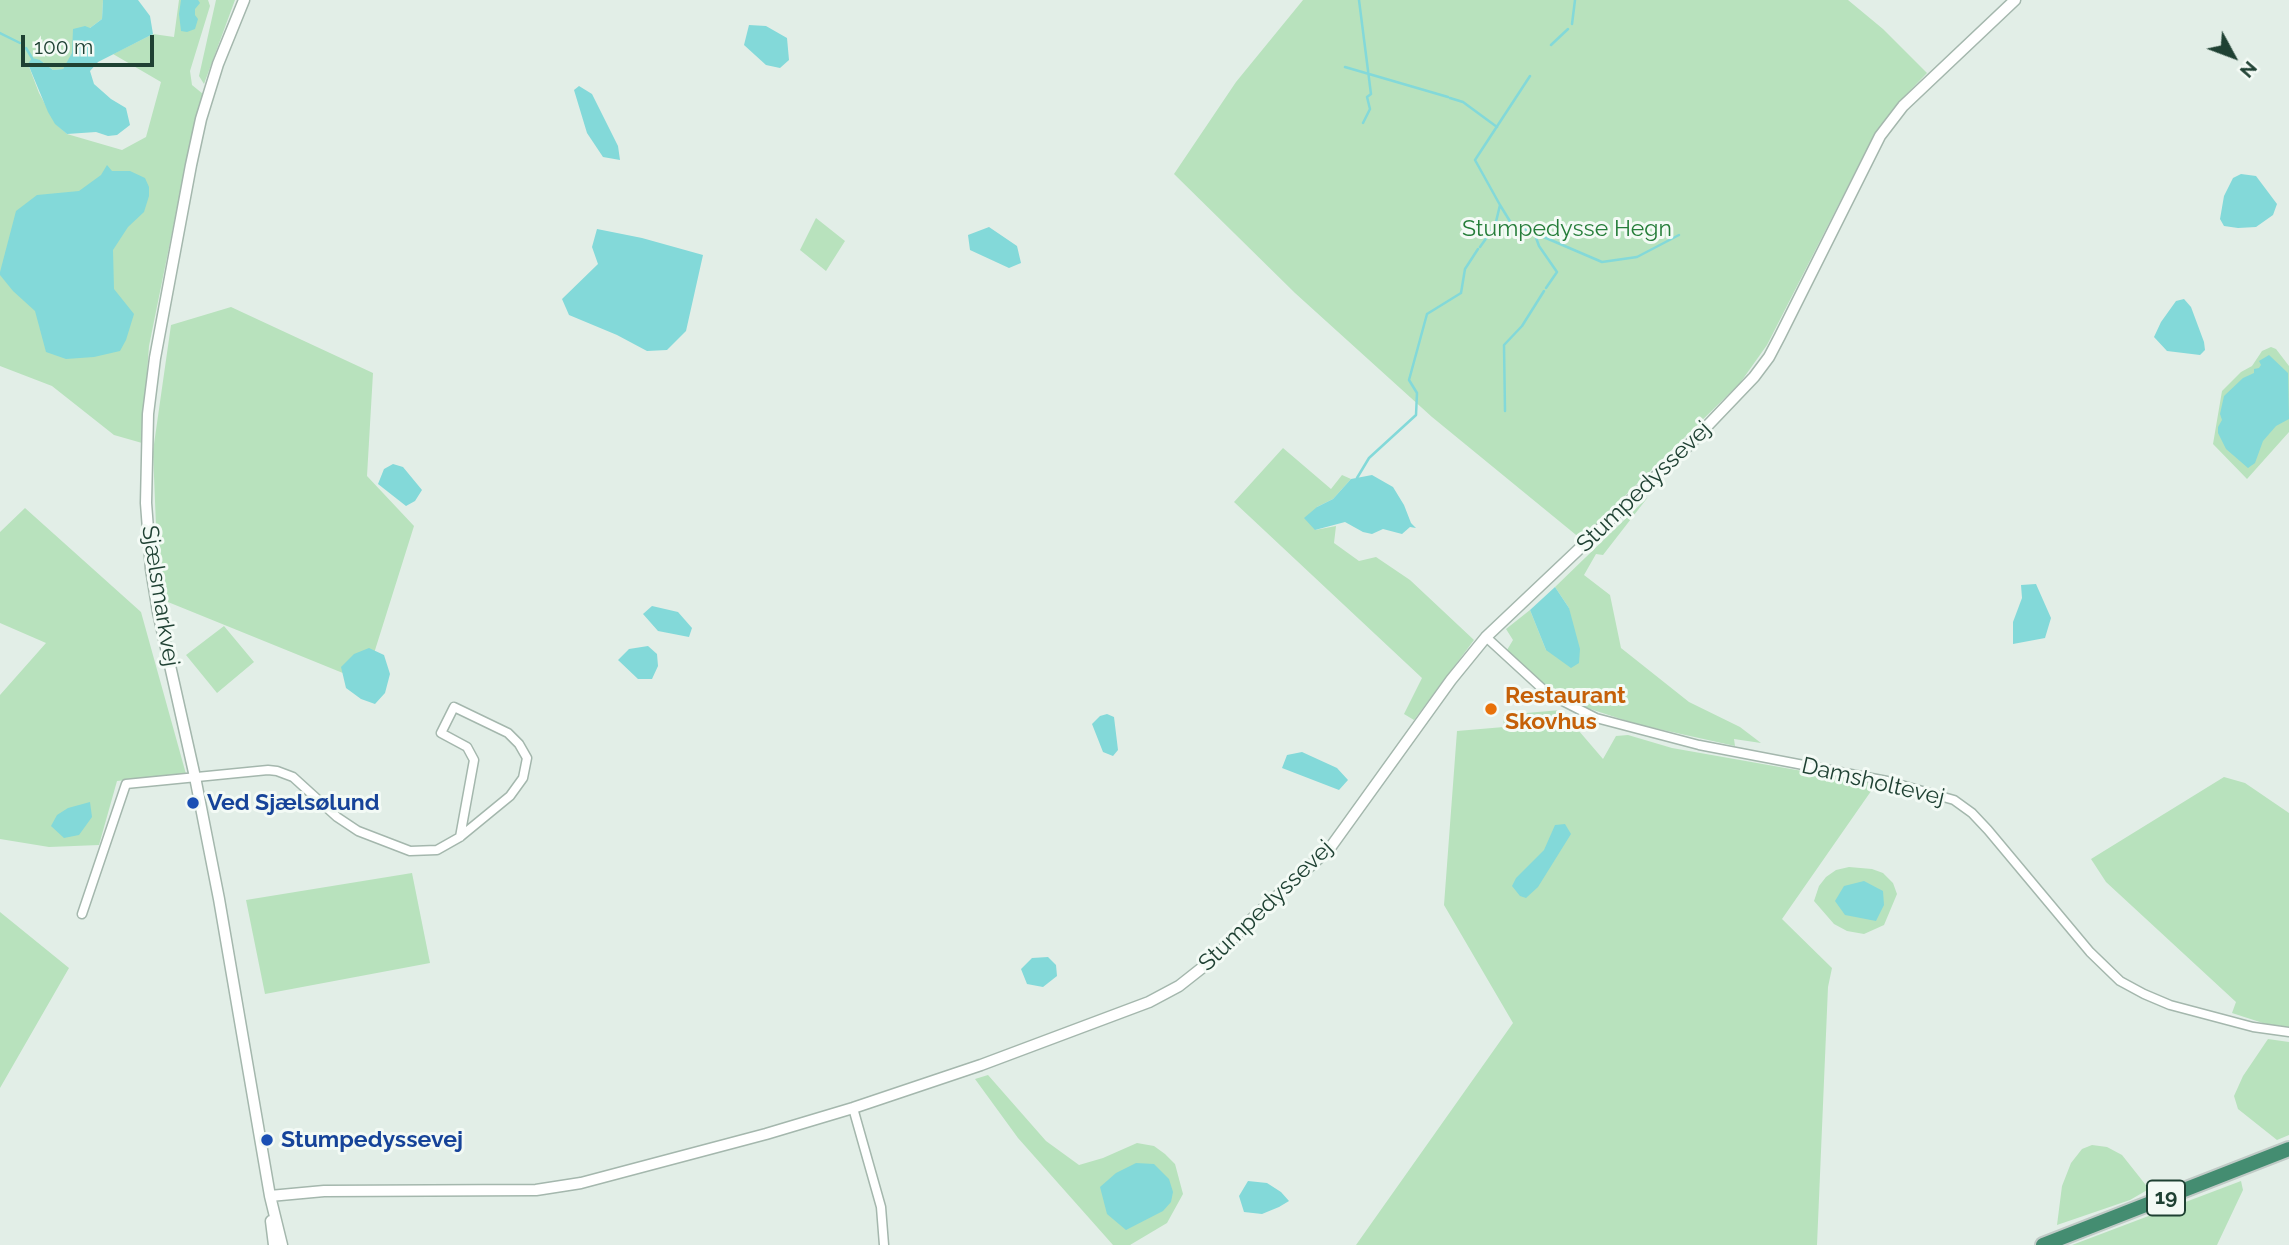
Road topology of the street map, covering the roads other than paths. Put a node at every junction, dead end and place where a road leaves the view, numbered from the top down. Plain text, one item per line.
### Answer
1 (244, 0) edge
2 (2015, 0) edge
3 (1486, 637) junction
4 (195, 777) junction
5 (460, 837) junction
6 (82, 914) dead end
7 (2289, 1032) edge
8 (853, 1108) junction
9 (2289, 1149) edge
10 (269, 1201) junction
11 (268, 1245) edge
12 (274, 1245) edge
13 (282, 1245) edge
14 (884, 1245) edge
15 (2043, 1245) edge

1 - 4 street, Sjælsmarkvej
2 - 3 street, Stumpedyssevej
3 - 7 street, Damsholtevej
3 - 8 street, Stumpedyssevej
4 - 5 street
4 - 6 street
4 - 10 street, Sjælsmarkvej
5 - 5 street
8 - 10 street, Stumpedyssevej
8 - 14 street
9 - 15 highway, 19
10 - 11 street, Sjælsmarkvej
10 - 12 street, Sjælsmarkvej
10 - 13 street, Sjælsmarkvej

